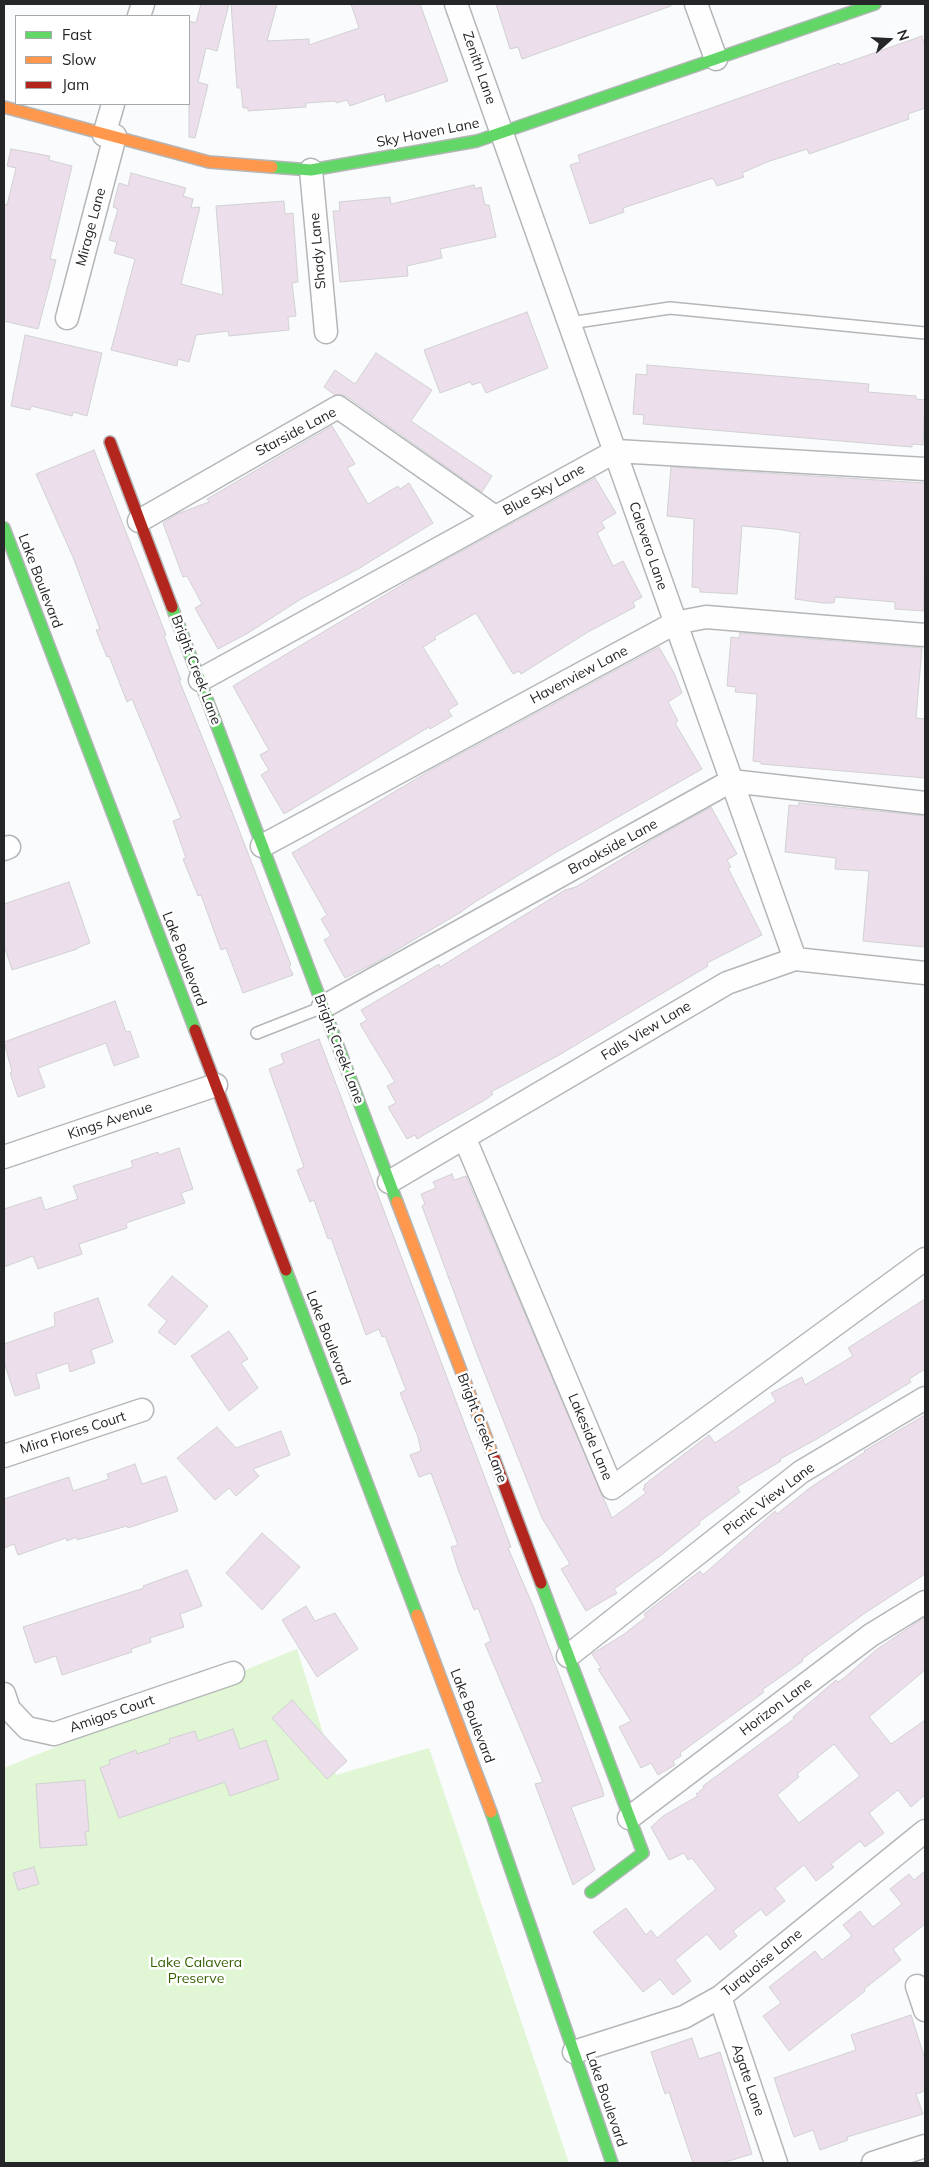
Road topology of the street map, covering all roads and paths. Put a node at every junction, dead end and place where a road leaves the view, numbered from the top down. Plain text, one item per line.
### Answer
1 (456, 4) edge
2 (696, 4) edge
3 (875, 4) edge
4 (716, 58) junction
5 (113, 105) edge
6 (4, 107) edge
7 (501, 132) junction
8 (110, 135) junction
9 (311, 170) junction
10 (67, 318) dead end
11 (570, 323) junction
12 (326, 332) dead end
13 (925, 334) edge
14 (110, 442) dead end
15 (616, 450) junction
16 (925, 469) edge
17 (495, 517) junction
18 (139, 521) junction
19 (4, 528) edge
20 (675, 623) junction
21 (925, 635) edge
22 (200, 680) junction
23 (731, 781) junction
24 (925, 803) edge
25 (262, 846) junction
26 (795, 959) junction
27 (925, 973) edge
28 (323, 1008) junction
29 (257, 1032) dead end
30 (216, 1085) junction
31 (465, 1139) junction
32 (4, 1157) edge
33 (389, 1182) junction
34 (925, 1259) edge
35 (925, 1398) edge
36 (142, 1410) dead end
37 (4, 1456) edge
38 (925, 1602) edge
39 (568, 1656) junction
40 (233, 1673) dead end
41 (4, 1696) edge
42 (630, 1818) junction
43 (925, 1831) edge
44 (591, 1892) dead end
45 (917, 1986) dead end
46 (720, 1997) junction
47 (925, 2010) edge
48 (574, 2052) junction
49 (925, 2146) edge
50 (612, 2163) edge
51 (776, 2163) edge
52 (873, 2163) edge

1 - 7 street, Zenith Lane
2 - 4 street
3 - 4 street, Sky Haven Lane
4 - 7 street, Sky Haven Lane
5 - 8 street, Mirage Lane
6 - 8 street, Sky Haven Lane
7 - 9 street, Sky Haven Lane
7 - 11 street, Calevero Lane
8 - 9 street, Sky Haven Lane
8 - 10 street, Mirage Lane
9 - 12 street, Shady Lane
11 - 13 lane
11 - 15 street, Calevero Lane
14 - 18 street, Bright Creek Lane
15 - 16 street
15 - 17 street, Blue Sky Lane
15 - 20 street, Calevero Lane
17 - 18 street, Starside Lane
17 - 22 street, Blue Sky Lane
18 - 22 street, Bright Creek Lane
19 - 30 street, Lake Boulevard
20 - 21 street, Havenview Lane
20 - 23 street, Calevero Lane
20 - 25 street, Havenview Lane
22 - 25 street, Bright Creek Lane
23 - 24 street
23 - 26 street, Calevero Lane
23 - 28 street, Brookside Lane
25 - 28 street, Bright Creek Lane
26 - 27 street, Falls View Lane
26 - 31 street, Falls View Lane
28 - 29 lane
28 - 33 street, Bright Creek Lane
30 - 32 street, Kings Avenue
30 - 48 street, Lake Boulevard
31 - 33 street, Falls View Lane
31 - 34 street, Lakeside Lane
33 - 39 street, Bright Creek Lane
35 - 39 street, Picnic View Lane
36 - 37 street, Mira Flores Court
38 - 42 street, Horizon Lane
39 - 42 street, Bright Creek Lane
40 - 41 street, Amigos Court
42 - 44 street, Bright Creek Lane
43 - 46 street, Turquoise Lane
45 - 47 street
46 - 48 street, Turquoise Lane
46 - 51 street, Agate Lane
48 - 50 street, Lake Boulevard
49 - 52 street

